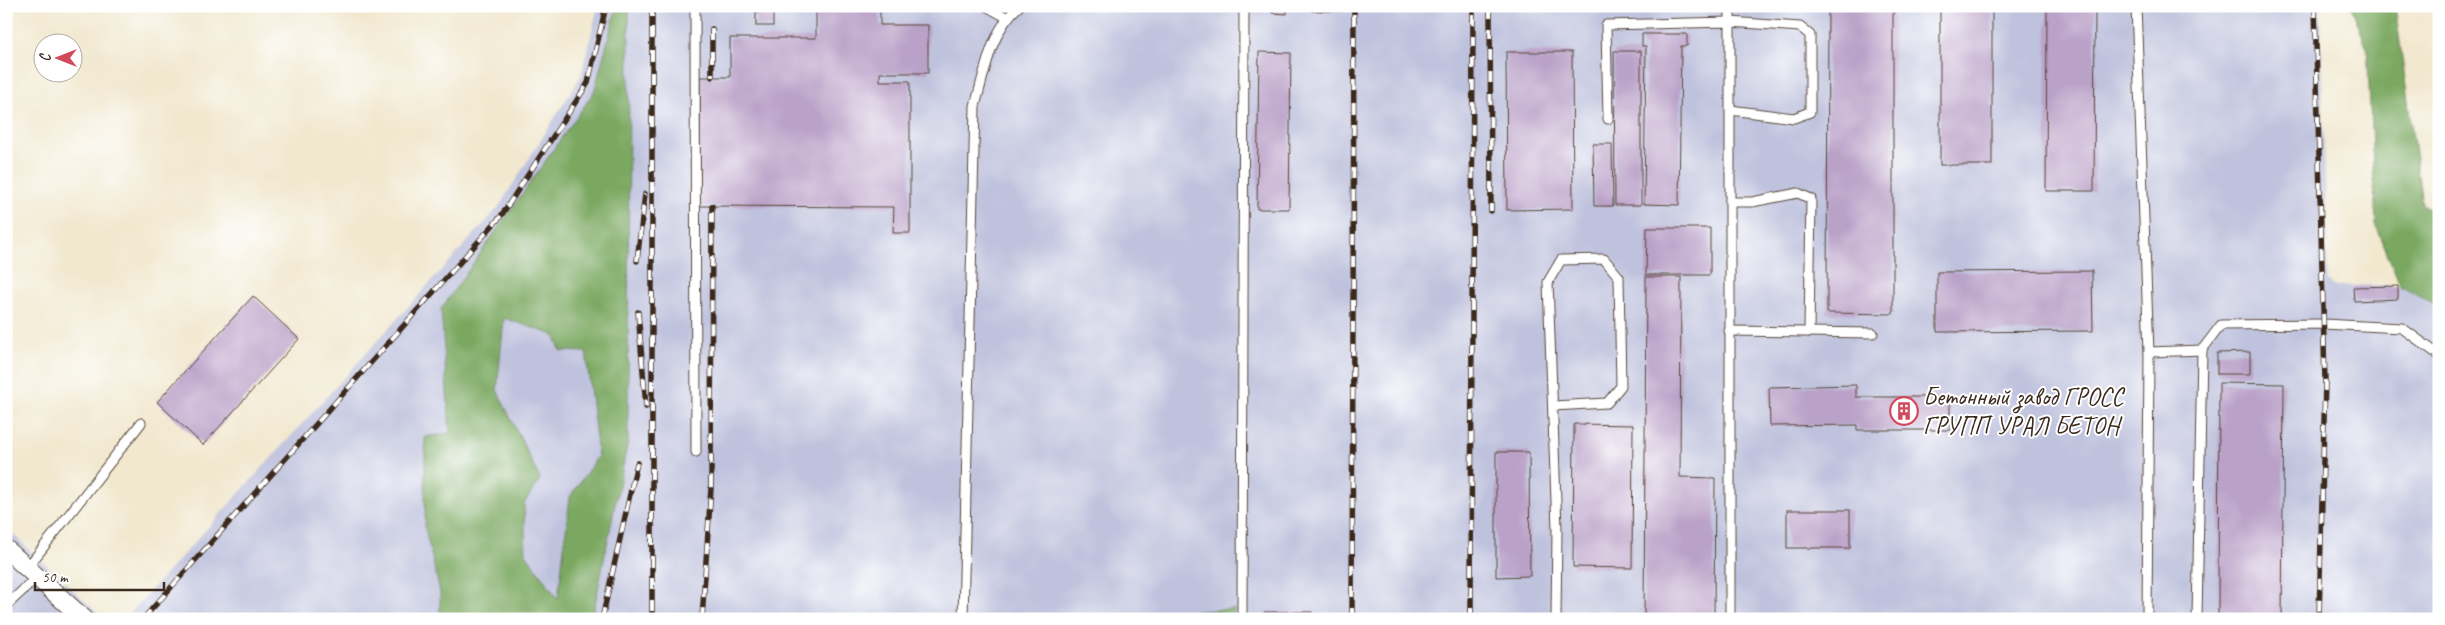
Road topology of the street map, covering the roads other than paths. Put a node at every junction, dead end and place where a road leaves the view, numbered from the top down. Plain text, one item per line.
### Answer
1 (695, 6) edge
2 (986, 6) edge
3 (1019, 6) edge
4 (1244, 6) edge
5 (1730, 6) edge
6 (2136, 6) edge
7 (1006, 17) junction
8 (1730, 22) junction
9 (1730, 110) junction
10 (1608, 119) dead end
11 (1730, 202) junction
12 (1729, 331) junction
13 (1808, 332) junction
14 (1873, 333) dead end
15 (2202, 350) junction
16 (2150, 352) junction
17 (2439, 355) edge
18 (1553, 406) junction
19 (141, 423) dead end
20 (696, 452) dead end
21 (6, 549) edge
22 (32, 573) junction
23 (6, 606) edge
24 (84, 619) edge
25 (963, 619) edge
26 (1242, 619) edge
27 (1556, 619) edge
28 (1730, 619) edge
29 (2147, 619) edge
30 (2197, 619) edge

1 - 20 lane
2 - 7 lane
3 - 7 lane
4 - 26 lane
5 - 8 lane
6 - 16 lane
7 - 25 lane
8 - 9 lane
8 - 9 lane
8 - 10 lane
9 - 11 lane
11 - 12 lane
11 - 13 lane
12 - 13 lane
12 - 28 lane
13 - 14 lane
15 - 16 lane
15 - 17 lane
15 - 30 lane
16 - 29 lane
18 - 18 lane
18 - 27 lane
19 - 22 lane
21 - 22 street
22 - 23 lane
22 - 24 street

